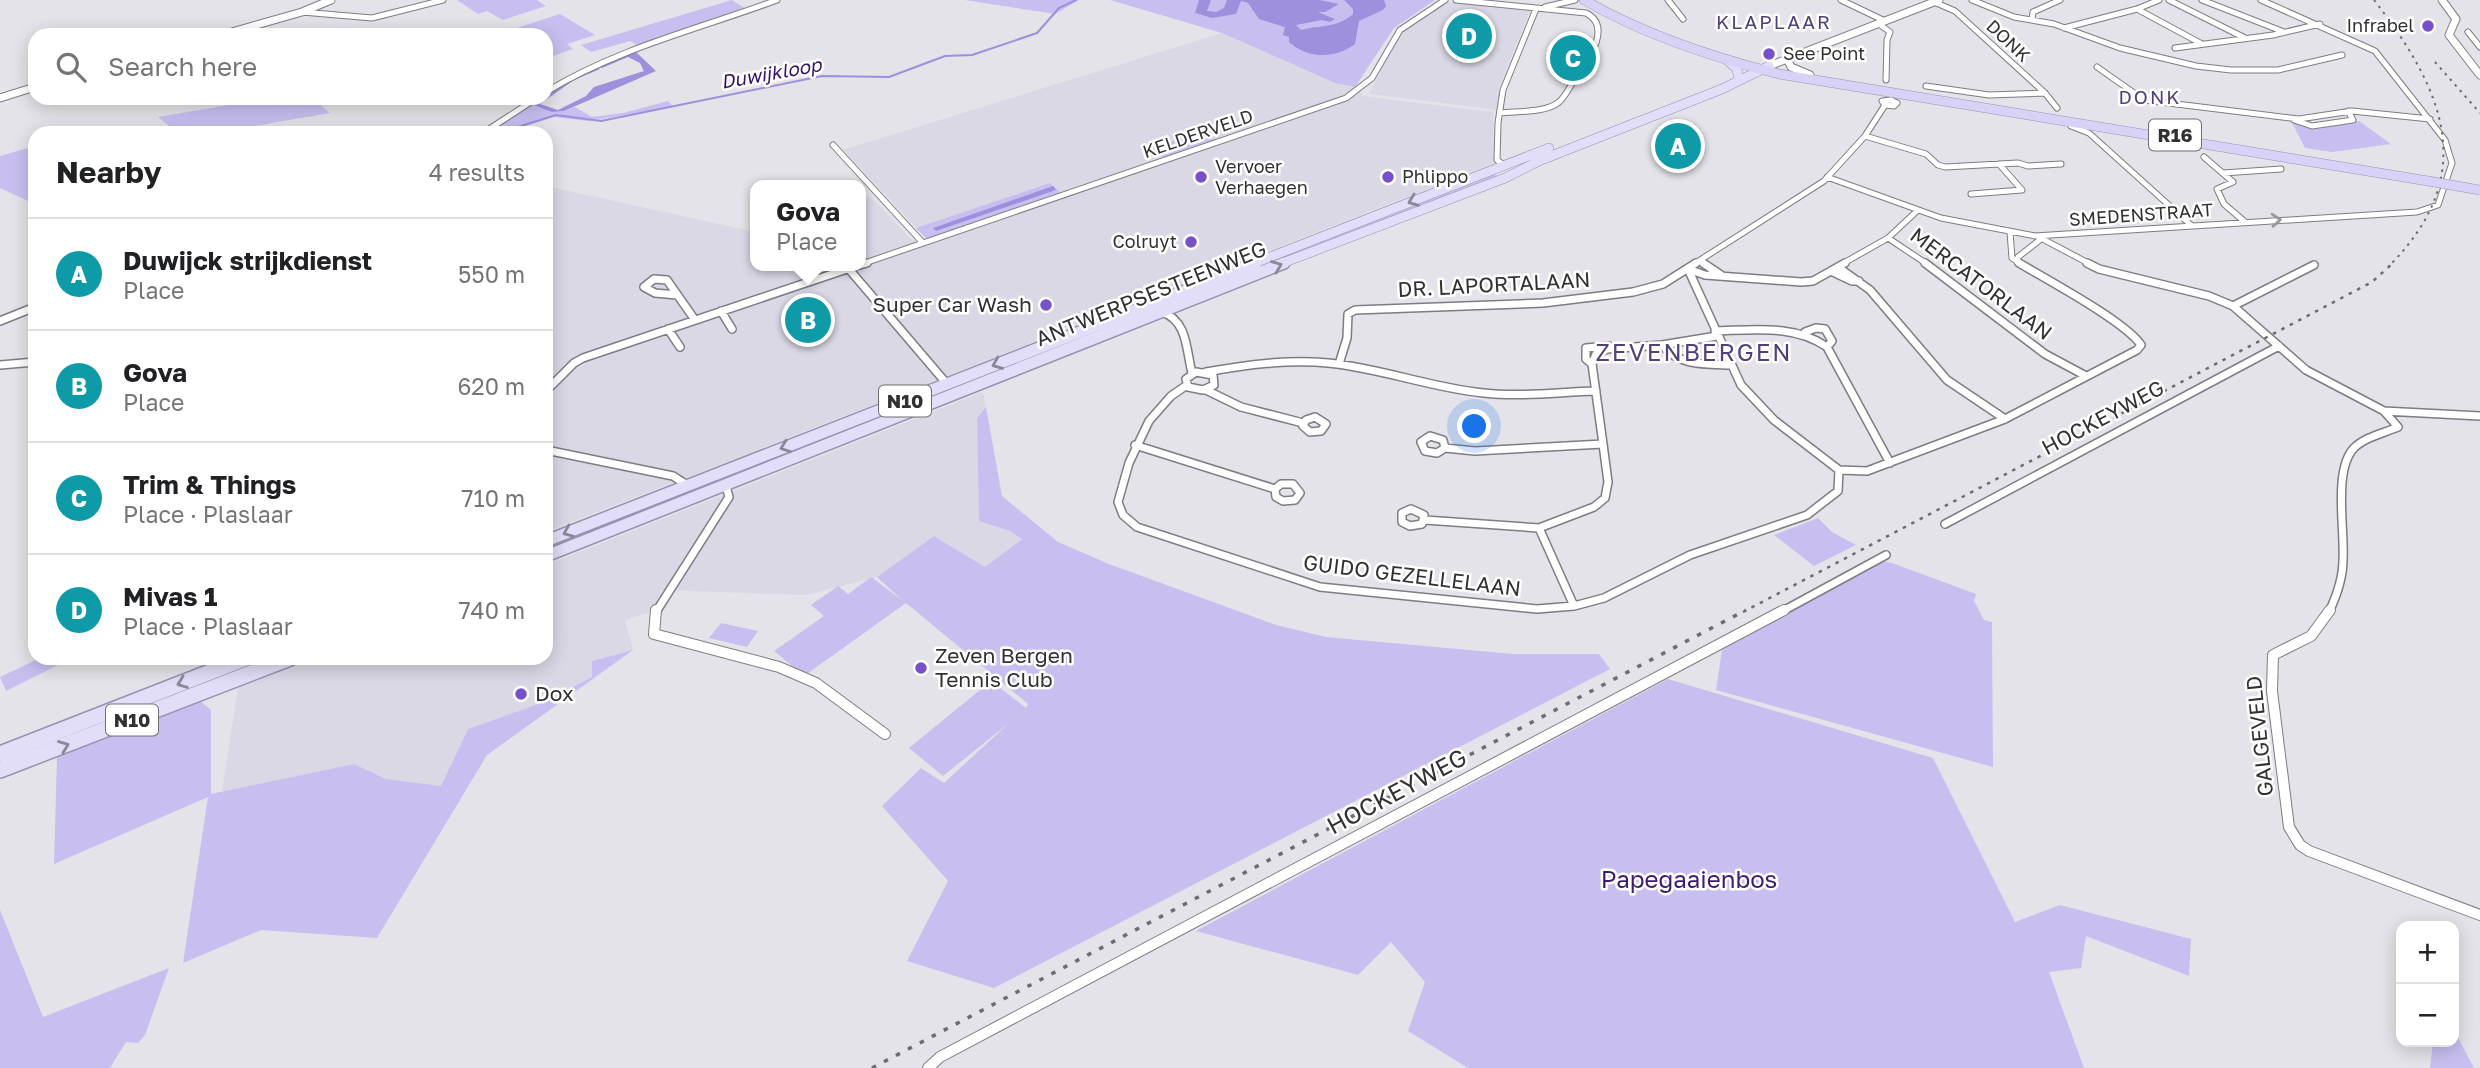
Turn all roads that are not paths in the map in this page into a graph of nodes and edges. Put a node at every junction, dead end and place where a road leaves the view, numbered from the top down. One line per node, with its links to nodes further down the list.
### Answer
1 (331, 0): 23 (street)
2 (443, 0): 23 (street)
3 (777, 0): 48 (street)
4 (1445, 0): 86 (street, KELDERVELD)
5 (1456, 0): 20 (street)
6 (1576, 0): 20 (street)
7 (1584, 0): 38 (highway, R16)
8 (1597, 0): 40 (highway, R16)
9 (1668, 0): 24 (street)
10 (1840, 0): 26 (street)
11 (1972, 0): 25 (street)
12 (2060, 0): 25 (street)
13 (2159, 0): 21 (street)
14 (2169, 0): 22 (street)
15 (2202, 0): 19 (street)
16 (2261, 0): 27 (street)
17 (2442, 0): 43 (street)
18 (1936, 1): 26 (street, ANTWERPSESTEENWEG); 50 (street, DONK)
19 (2212, 4): 22 (street); 30 (street)
20 (1536, 9): 55 (street); 55 (street)
21 (2137, 9): 29 (street); 33 (street)
22 (2190, 11): 32 (street)
23 (302, 12): 28 (street)
24 (1684, 19)
25 (2032, 19): 29 (street)
26 (1882, 22): 37 (street, ANTWERPSESTEENWEG); 46 (street)
27 (2320, 24): 30 (street); 57 (street)
28 (246, 28)
29 (2064, 28): 36 (street)
30 (2284, 32): 32 (street)
31 (2468, 32): 34 (street)
32 (2245, 38): 33 (street)
33 (2202, 44): 35 (street)
34 (2480, 47)
35 (2175, 48)
36 (2342, 55)
37 (1787, 59): 40 (street, ANTWERPSESTEENWEG); 42 (street)
38 (1727, 60): 40 (highway, R16); 41 (main road)
39 (2097, 67): 57 (street)
40 (1763, 68): 41 (main road, ANTWERPSESTEENWEG); 42 (highway, R16); 44 (highway, R16); 45 (main road, ANTWERPSESTEENWEG / N10)
41 (1738, 75): 61 (main road, ANTWERPSESTEENWEG / N10)
42 (1810, 75): 56 (highway, R16)
43 (2480, 75)
44 (1790, 77): 45 (main road); 58 (highway, R16)
45 (1748, 78): 61 (main road, ANTWERPSESTEENWEG / N10)
46 (1886, 80)
47 (1926, 86): 50 (street)
48 (553, 88)
49 (28, 89): 51 (street)
50 (2045, 93): 54 (street, DONK)
51 (0, 98)
52 (526, 105): 59 (street)
53 (1885, 105): 62 (street, DR. LAPORTALAAN)
54 (2057, 108)
55 (1500, 114): 68 (street)
56 (2075, 118): 60 (street); 74 (highway, R16)
57 (2430, 119): 81 (street, SMEDENSTRAAT, one-way to 57)
58 (2056, 121): 60 (highway, R16); 63 (street)
59 (494, 126)
60 (2095, 129): 63 (street); 74 (highway, R16)
61 (1605, 131): 68 (main road, ANTWERPSESTEENWEG / N10); 73 (main road, ANTWERPSESTEENWEG / N10)
62 (1865, 136): 66 (street); 72 (street, DR. LAPORTALAAN)
63 (2097, 140): 82 (street)
64 (833, 145): 75 (street)
65 (2204, 157): 71 (street)
66 (1999, 164): 67 (street); 79 (street)
67 (2061, 164)
68 (1504, 166): 69 (main road, ANTWERPSESTEENWEG / N10)
69 (1493, 169): 73 (main road); 121 (main road, ANTWERPSESTEENWEG / N10, one-way to 121)
70 (2281, 169): 71 (street)
71 (2223, 173): 81 (street)
72 (1827, 177): 80 (street, SMEDENSTRAAT); 87 (street, DR. LAPORTALAAN)
73 (1504, 178): 100 (main road, ANTWERPSESTEENWEG / N10, one-way to 73)
74 (2429, 178): 77 (highway, R16); 78 (highway, R16, bridge)
75 (865, 180)
76 (866, 181): 86 (street)
77 (2480, 183)
78 (2480, 190)
79 (1971, 194)
80 (1918, 210): 83 (street, SMEDENSTRAAT); 85 (street)
81 (2245, 222): 82 (street, SMEDENSTRAAT)
82 (2192, 226): 84 (street, SMEDENSTRAAT)
83 (2010, 232): 84 (street, SMEDENSTRAAT); 89 (street)
84 (2039, 237): 89 (street); 99 (street)
85 (1888, 238): 92 (street); 119 (street, MERCATORLAAN)
86 (923, 243): 88 (street, KELDERVELD)
87 (1700, 261): 91 (street, DR. LAPORTALAAN); 95 (street)
88 (866, 262)
89 (2017, 262): 119 (street)
90 (2314, 265): 99 (street)
91 (1688, 269): 95 (street); 96 (street, DR. LAPORTALAAN); 97 (street)
92 (1835, 269): 95 (street); 127 (street)
93 (840, 271): 102 (street, KELDERVELD)
94 (859, 271): 121 (street)
95 (1723, 276)
96 (1673, 279): 97 (street); 114 (street, DR. LAPORTALAAN)
97 (1694, 281): 108 (street)
98 (677, 295): 103 (street)
99 (2234, 306): 111 (street)
100 (1174, 309): 118 (street); 137 (main road, ANTWERPSESTEENWEG / N10)
101 (28, 310): 104 (street)
102 (721, 311): 103 (street, KELDERVELD); 106 (street)
103 (695, 320): 105 (street, KELDERVELD)
104 (0, 321)
105 (668, 329): 112 (street); 120 (street, KELDERVELD)
106 (732, 329)
107 (1803, 332): 108 (street); 110 (street); 110 (street)
108 (1716, 334): 109 (street); 116 (street)
109 (1661, 345): 116 (street); 124 (street)
110 (1828, 346): 133 (street)
111 (2279, 346): 125 (street); 140 (street, HOCKEYWEG)
112 (680, 347)
113 (28, 363): 115 (street)
114 (1339, 364): 117 (street); 124 (street)
115 (0, 365)
116 (1730, 365): 135 (street)
117 (1206, 372): 118 (street); 123 (street)
118 (1192, 373): 122 (street, GUIDO GEZELLELAAN)
119 (2082, 378): 127 (street)
120 (553, 384)
121 (947, 384): 134 (main road, ANTWERPSESTEENWEG / N10, one-way to 134)
122 (1187, 385): 123 (street); 130 (street, GUIDO GEZELLELAAN)
123 (1206, 390): 128 (street)
124 (1596, 390): 129 (street)
125 (2384, 411): 126 (street); 152 (street, GALGEVELD)
126 (2480, 416)
127 (2005, 419): 133 (street)
128 (1303, 423)
129 (1603, 444): 131 (street); 141 (street)
130 (1135, 445): 138 (street); 146 (street, GUIDO GEZELLELAAN)
131 (1445, 448)
132 (553, 451): 136 (street)
133 (1890, 463): 135 (street)
134 (726, 469): 136 (main road, ANTWERPSESTEENWEG / N10); 137 (main road)
135 (1839, 470): 146 (street)
136 (687, 485): 142 (main road, ANTWERPSESTEENWEG / N10, one-way to 142); 143 (main road, N10)
137 (724, 487): 143 (main road, ANTWERPSESTEENWEG / N10); 149 (street)
138 (1275, 489)
139 (1425, 520): 141 (street)
140 (1945, 524)
141 (1539, 528): 146 (street)
142 (553, 538)
143 (580, 542): 144 (main road, ANTWERPSESTEENWEG / N10)
144 (553, 553)
145 (1886, 555): 153 (street, HOCKEYWEG)
146 (1574, 606)
147 (228, 665): 150 (main road, N10, one-way to 150)
148 (272, 665): 151 (main road, N10, one-way to 148)
149 (885, 734)
150 (0, 754)
151 (0, 769)
152 (2480, 915)
153 (928, 1068)

